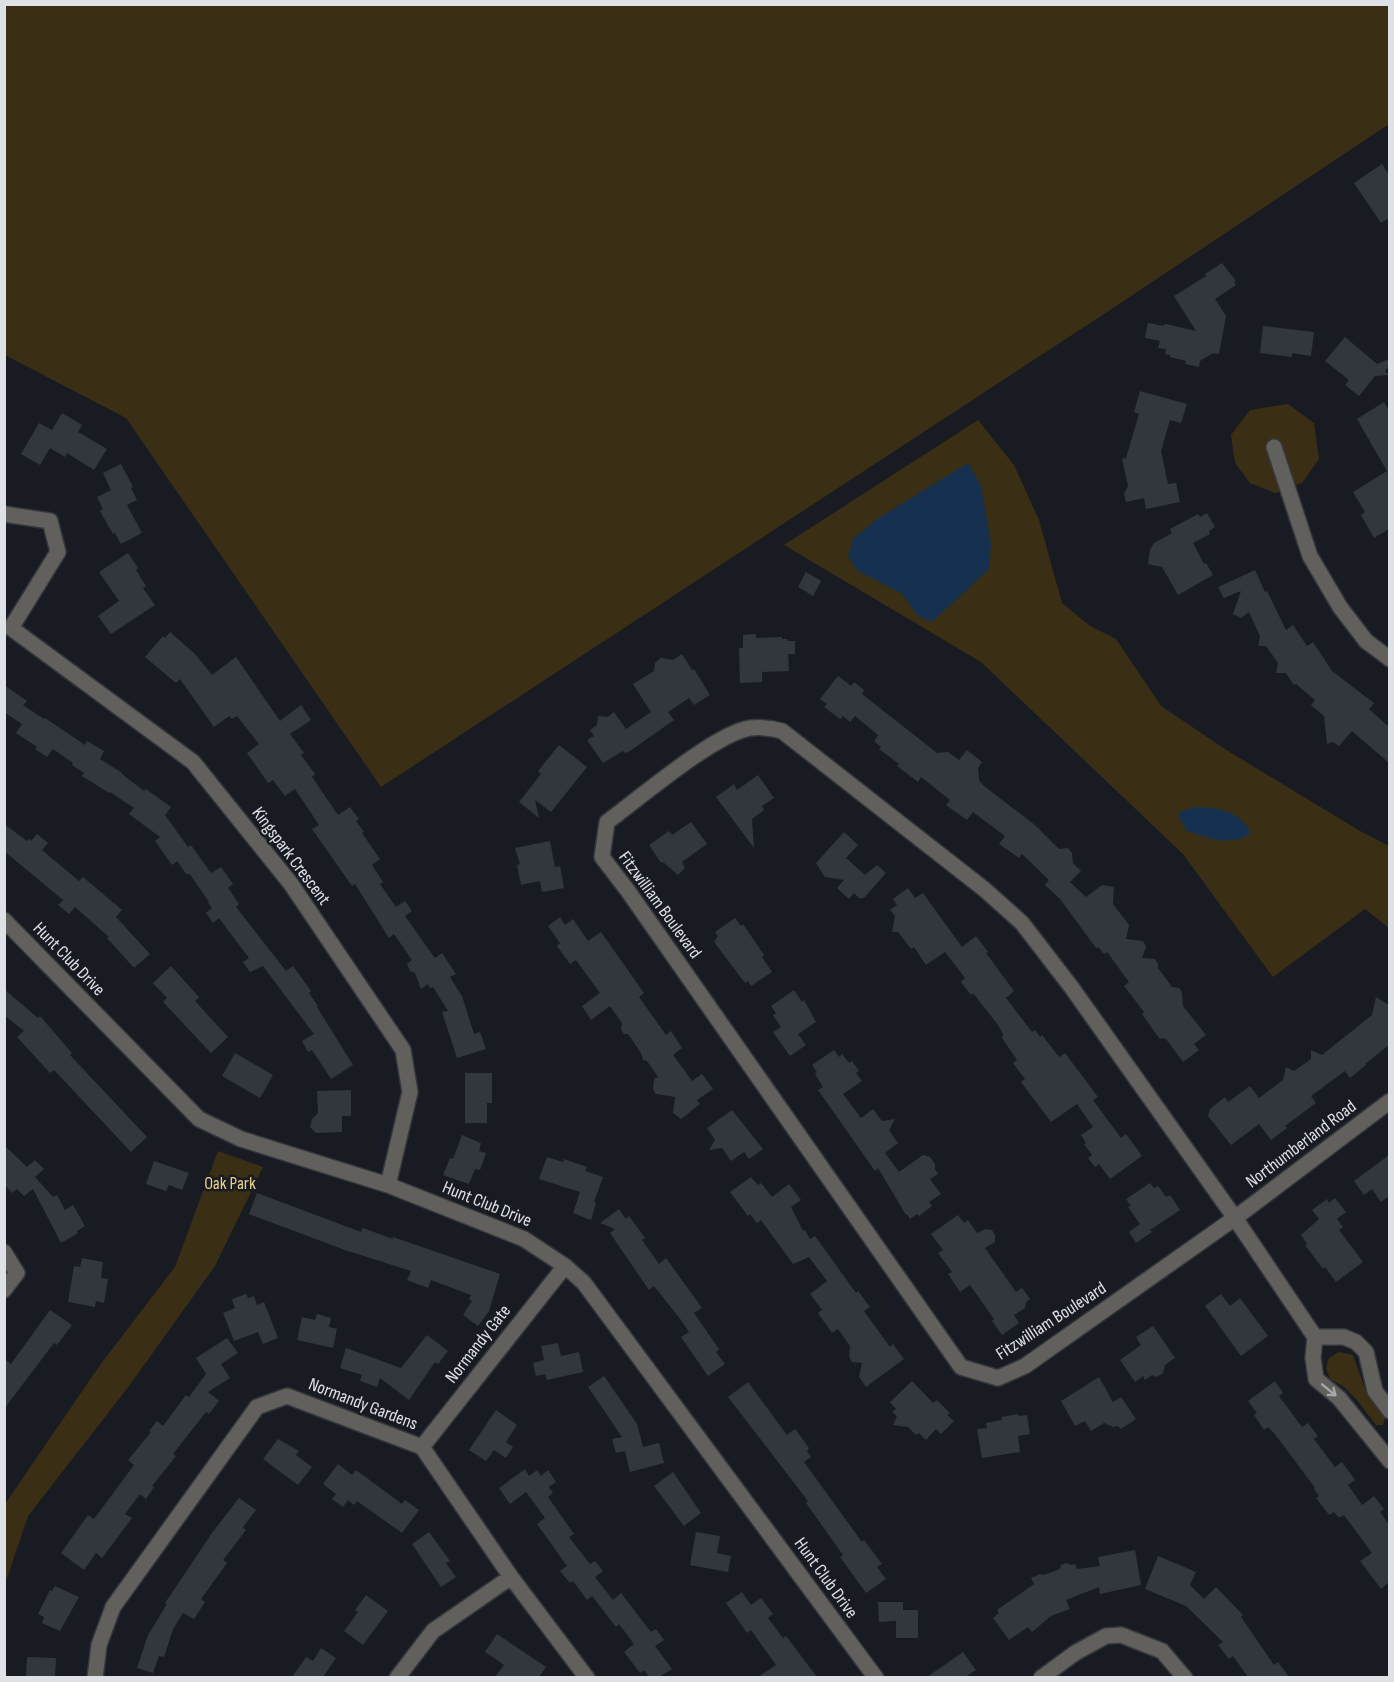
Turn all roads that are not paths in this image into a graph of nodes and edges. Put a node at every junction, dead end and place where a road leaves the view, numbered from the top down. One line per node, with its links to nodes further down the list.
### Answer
1 (1274, 447): 4 (street)
2 (4, 514): 3 (street, Kingspark Crescent)
3 (8, 623): 7 (street, Kingspark Crescent)
4 (1389, 658)
5 (4, 920): 7 (street, Hunt Club Drive)
6 (1389, 1101): 8 (street, Northumberland Road)
7 (388, 1185): 10 (street, Hunt Club Drive)
8 (1235, 1218): 8 (street, Fitzwilliam Boulevard); 12 (street, Fitzwilliam Boulevard)
9 (4, 1252): 11 (street)
10 (565, 1266): 14 (street, Normandy Gate); 20 (street, Hunt Club Drive)
11 (4, 1290)
12 (1315, 1337): 13 (street); 15 (street, one-way to 15)
13 (1389, 1411)
14 (422, 1447): 16 (street, Normandy Gardens); 17 (street, Normandy Gardens)
15 (1389, 1461)
16 (511, 1577): 18 (street); 19 (street, Normandy Gardens)
17 (95, 1677)
18 (397, 1677)
19 (587, 1677)
20 (876, 1677)
21 (1041, 1677): 22 (street)
22 (1185, 1677)

